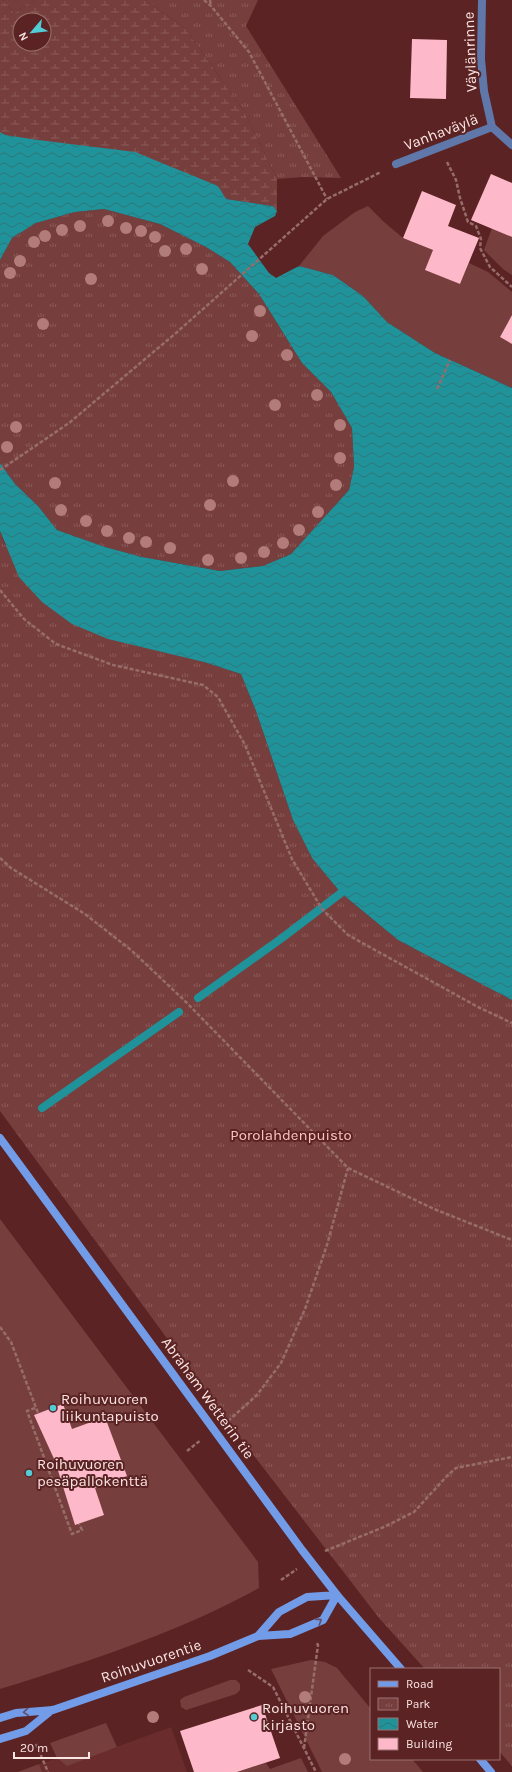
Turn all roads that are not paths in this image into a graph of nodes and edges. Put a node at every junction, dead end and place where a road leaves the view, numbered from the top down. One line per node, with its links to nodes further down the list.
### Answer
1 (482, 0): 2 (street, Väylänrinne)
2 (492, 127): 3 (street, Vanhaväylä); 4 (street, Vanhaväylä)
3 (512, 145)
4 (396, 164)
5 (0, 1138): 6 (main road, Abraham Wetterin tie)
6 (336, 1595): 7 (main road, Roihuvuorentie); 7 (main road, Roihuvuorentie, one-way to 6); 8 (main road, Abraham Wetterin tie)
7 (258, 1636): 9 (main road, Roihuvuorentie)
8 (400, 1668)
9 (53, 1710): 10 (main road, Roihuvuorentie, one-way to 10); 11 (main road, Roihuvuorentie)
10 (0, 1718)
11 (0, 1739)
12 (481, 1760): 13 (main road)
13 (491, 1772)

